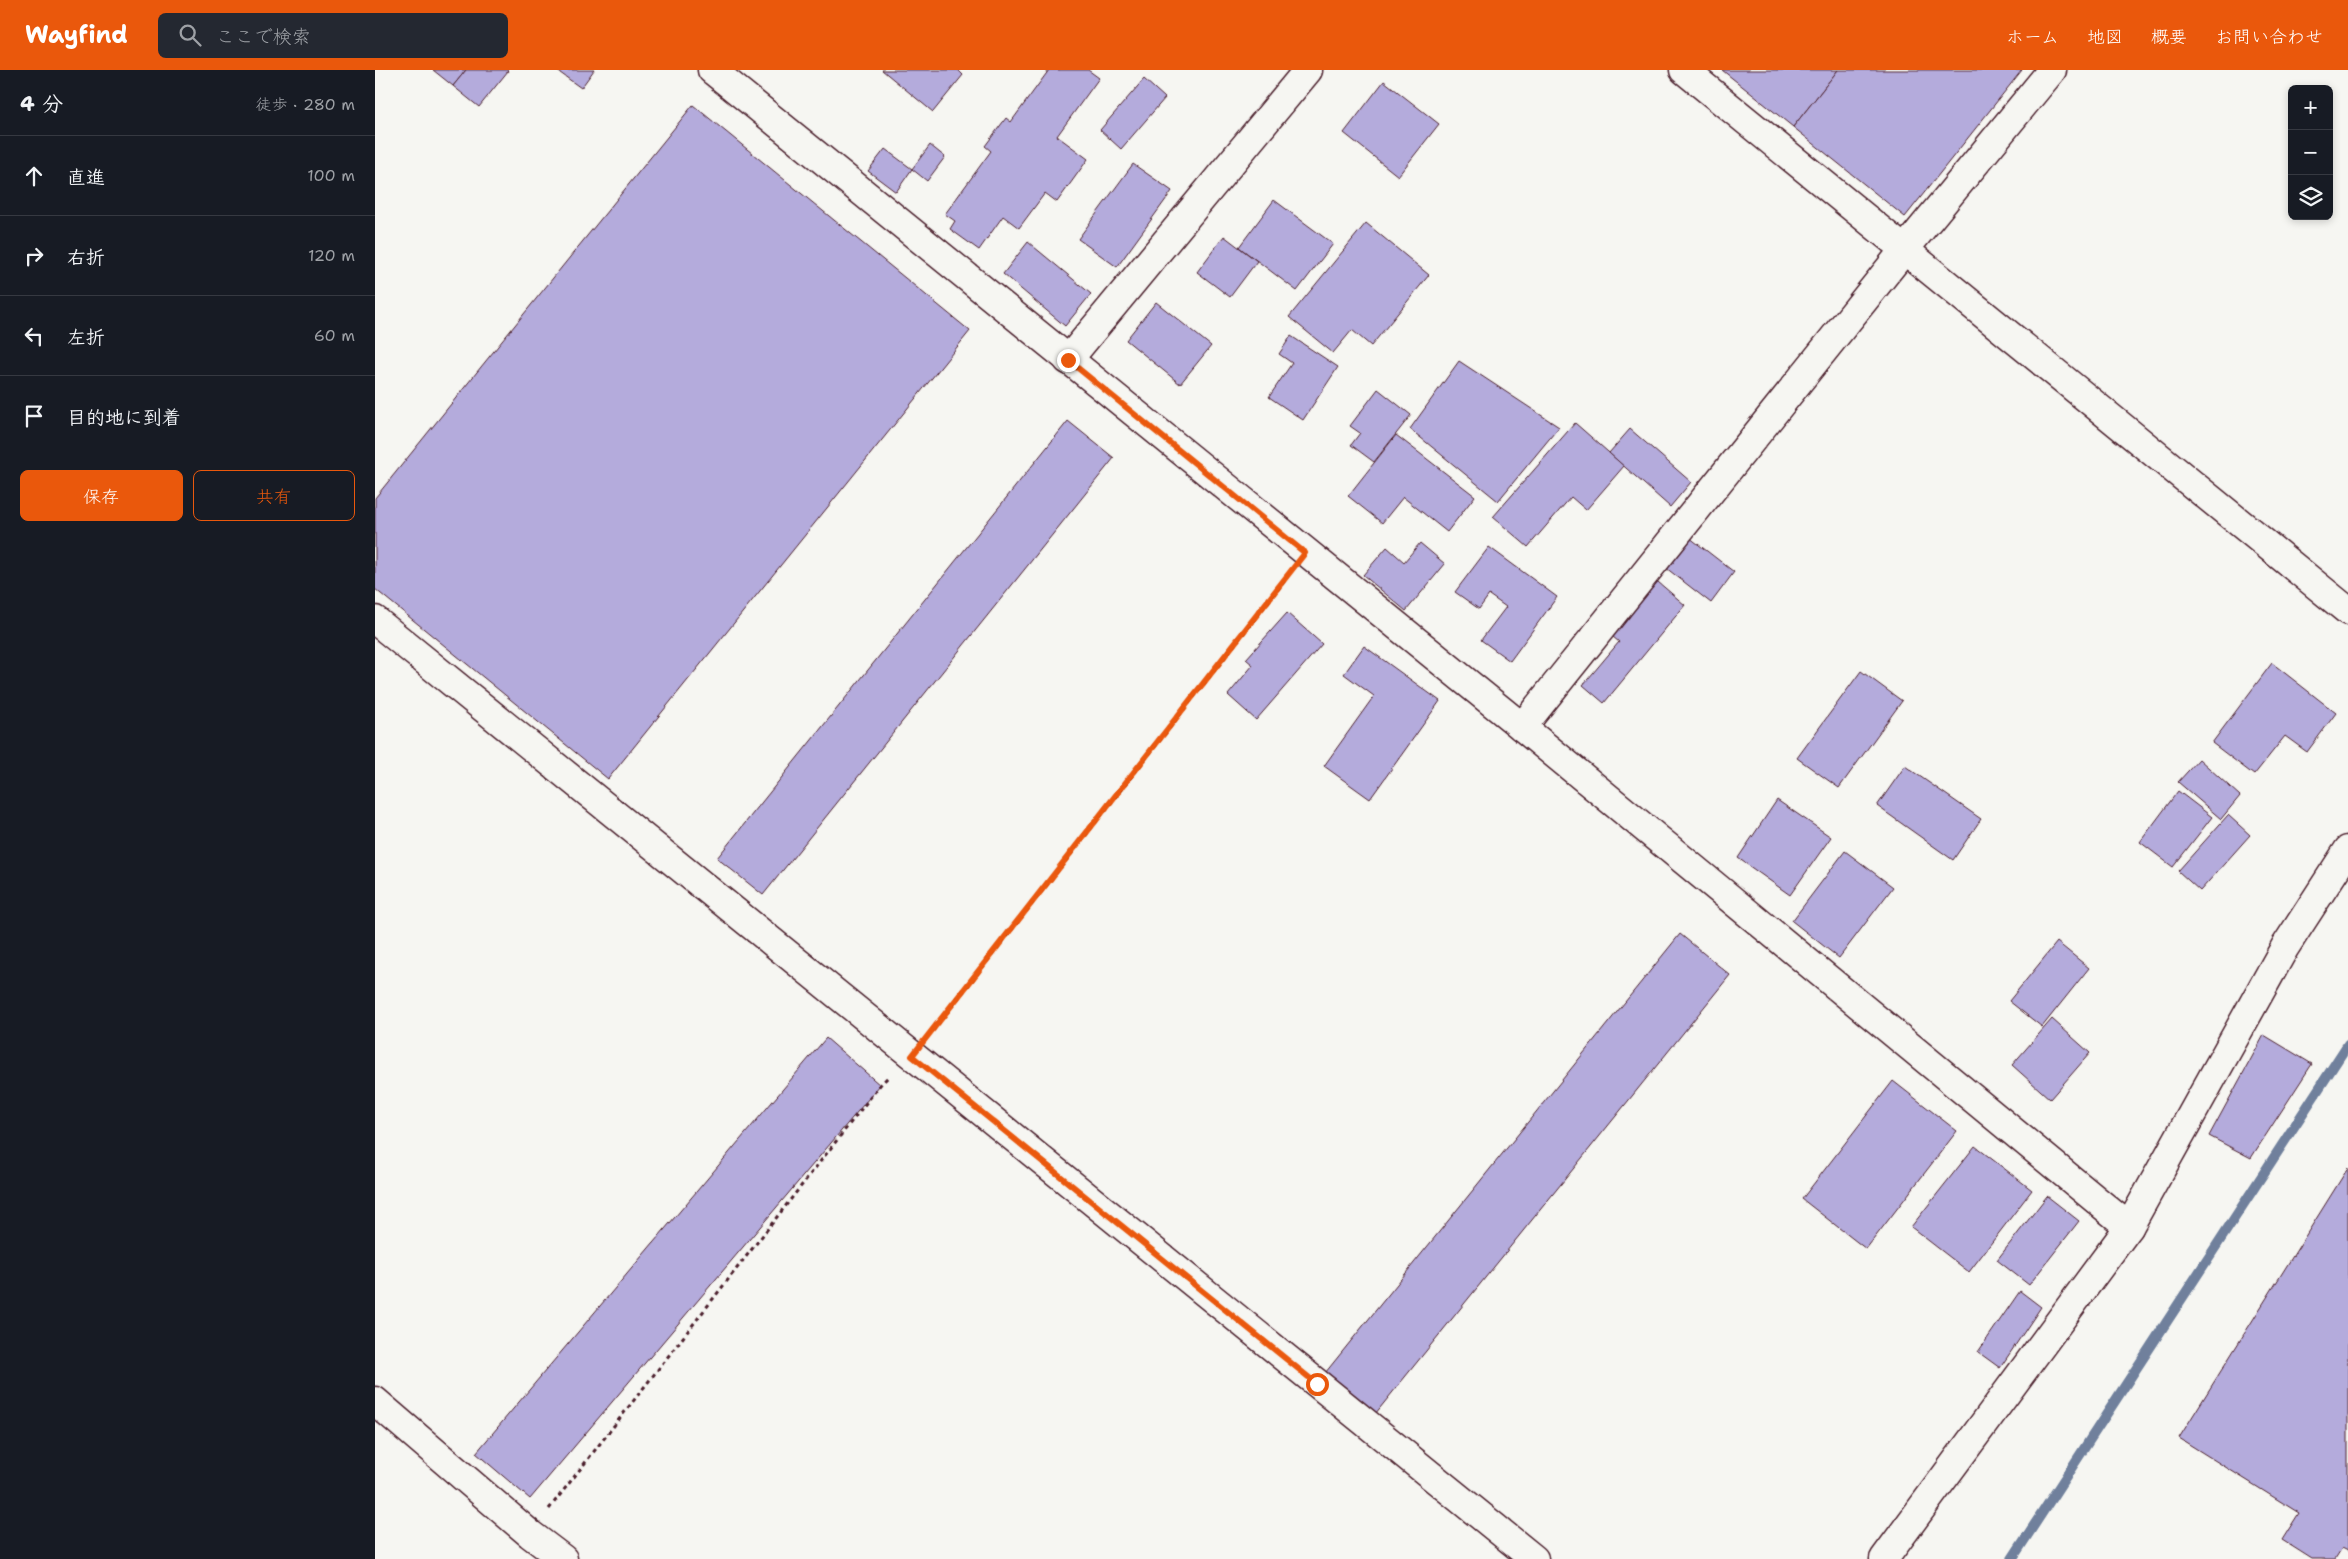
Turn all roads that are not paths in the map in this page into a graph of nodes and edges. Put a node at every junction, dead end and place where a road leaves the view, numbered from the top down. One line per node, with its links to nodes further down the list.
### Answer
1 (712, 70): 6 (street)
2 (1308, 70): 6 (street)
3 (1684, 70): 5 (street)
4 (2052, 70): 5 (street)
5 (1905, 249): 7 (street); 9 (street)
6 (1068, 360): 9 (street)
7 (2348, 611)
8 (375, 620): 14 (street)
9 (1523, 727): 11 (street)
10 (2348, 850): 11 (street)
11 (2129, 1227): 15 (street)
12 (375, 1401): 13 (street)
13 (563, 1559)
14 (1534, 1559)
15 (1884, 1559)

